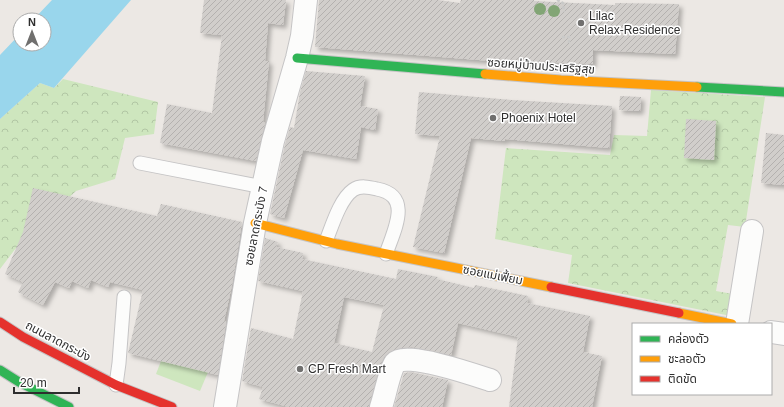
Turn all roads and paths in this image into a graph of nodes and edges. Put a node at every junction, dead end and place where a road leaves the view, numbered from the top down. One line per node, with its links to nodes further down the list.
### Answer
1 (306, 0): 6 (street, ซอยลาดกระบัง 7)
2 (557, 0): 3 (path)
3 (564, 12)
4 (562, 37): 5 (path)
5 (569, 43)
6 (297, 58): 7 (street, ซอยหมู่บ้านประเสริฐสุข); 9 (street, ซอยลาดกระบัง 7)
7 (784, 92)
8 (140, 163): 9 (lane)
9 (263, 187): 10 (street, ซอยลาดกระบัง 7)
10 (255, 223): 12 (street, ซอยแม่เฟี้ยม); 25 (street, ซอยลาดกระบัง 7)
11 (752, 231): 17 (street)
12 (326, 241): 13 (street, ซอยแม่เฟี้ยม); 13 (lane)
13 (386, 254): 16 (street, ซอยแม่เฟี้ยม)
14 (124, 297): 22 (lane)
15 (0, 322): 22 (street, ถนนลาดกระบัง)
16 (727, 323)
17 (737, 323)
18 (772, 332): 19 (street)
19 (784, 334)
20 (0, 370): 23 (street)
21 (490, 380): 26 (street)
22 (116, 385): 24 (street, ถนนลาดกระบัง)
23 (70, 407)
24 (172, 407)
25 (225, 407)
26 (382, 407)

